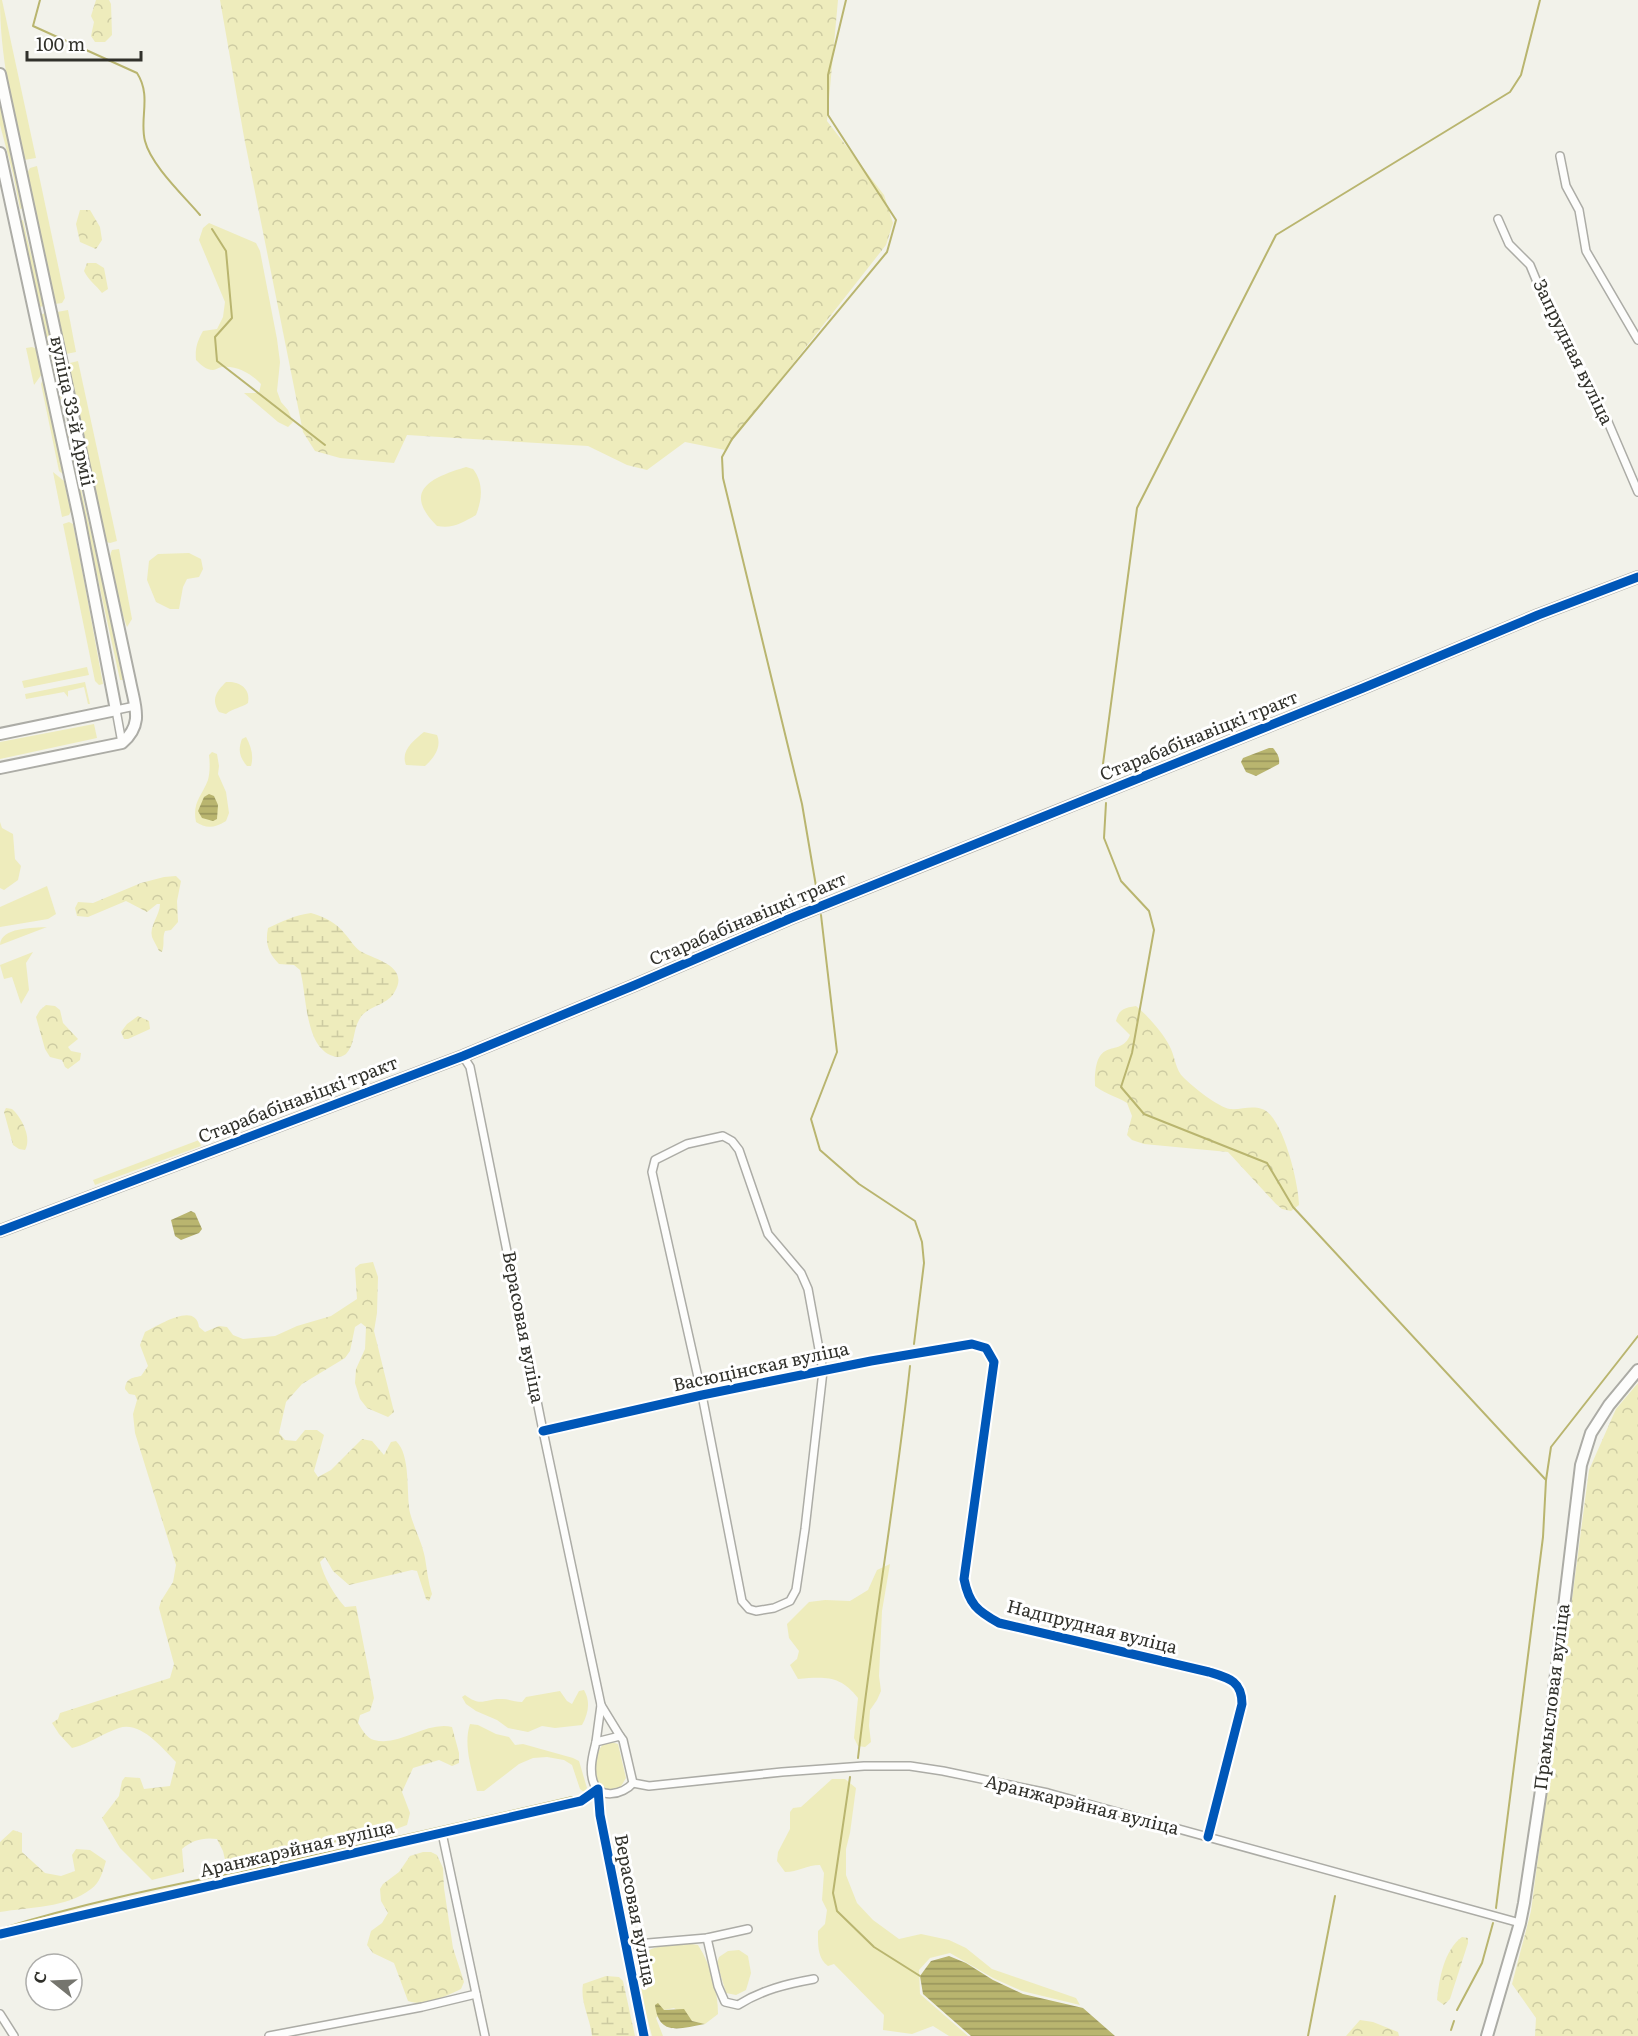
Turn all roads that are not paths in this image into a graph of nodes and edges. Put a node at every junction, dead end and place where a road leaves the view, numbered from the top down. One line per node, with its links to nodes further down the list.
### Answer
1 (0, 74): 4 (street, вуліца 33-й Арміі)
2 (0, 153): 5 (street, вуліца 33-й Арміі)
3 (1560, 156): 9 (street)
4 (27, 204): 5 (street); 7 (street, вуліца 33-й Арміі)
5 (12, 207): 8 (street, вуліца 33-й Арміі)
6 (1498, 219): 14 (street, Запрудная вуліца)
7 (31, 222): 8 (street); 10 (street, вуліца 33-й Арміі)
8 (16, 225): 11 (street, вуліца 33-й Арміі)
9 (1638, 340)
10 (71, 408): 11 (street); 12 (street, вуліца 33-й Арміі)
11 (56, 411): 13 (street, вуліца 33-й Арміі)
12 (75, 426): 13 (street); 16 (street, вуліца 33-й Арміі)
13 (60, 429): 17 (street, вуліца 33-й Арміі)
14 (1638, 492)
15 (1638, 577): 21 (street, Старабабінавіцкі тракт)
16 (135, 706): 17 (street); 19 (street, вуліца 33-й Арміі)
17 (116, 710): 18 (street); 19 (street)
18 (0, 735)
19 (122, 743): 20 (street)
20 (0, 768)
21 (463, 1056): 22 (street, Старабабінавіцкі тракт); 27 (street, Верасовая вуліца)
22 (0, 1231)
23 (986, 1348): 25 (street, Васюцінская вуліца); 34 (street, Надпрудная вуліца)
24 (1638, 1370): 35 (street, Прамысловая вуліца)
25 (823, 1371): 26 (street, Васюцінская вуліца); 26 (street); 26 (street)
26 (702, 1395): 27 (street, Васюцінская вуліца)
27 (543, 1431): 28 (street, Верасовая вуліца)
28 (601, 1705): 29 (street, Верасовая вуліца); 30 (street, Верасовая вуліца)
29 (620, 1736): 30 (street); 31 (street, Верасовая вуліца)
30 (596, 1742): 32 (street, Верасовая вуліца)
31 (633, 1783): 32 (street); 34 (street, Аранжарэйная вуліца)
32 (598, 1789): 33 (street, Аранжарэйная вуліца); 39 (street, Верасовая вуліца)
33 (442, 1833): 37 (street, Аранжарэйная вуліца); 41 (street)
34 (1208, 1837): 35 (street, Аранжарэйная вуліца)
35 (1520, 1923): 47 (street, Прамысловая вуліца)
36 (748, 1929): 38 (street)
37 (0, 1934)
38 (707, 1938): 39 (street); 40 (street)
39 (625, 1945): 46 (street, Верасовая вуліца)
40 (814, 1979)
41 (476, 1994): 44 (street); 45 (street)
42 (0, 2014): 43 (street)
43 (14, 2036)
44 (269, 2036)
45 (485, 2036)
46 (644, 2036)
47 (1487, 2036)

